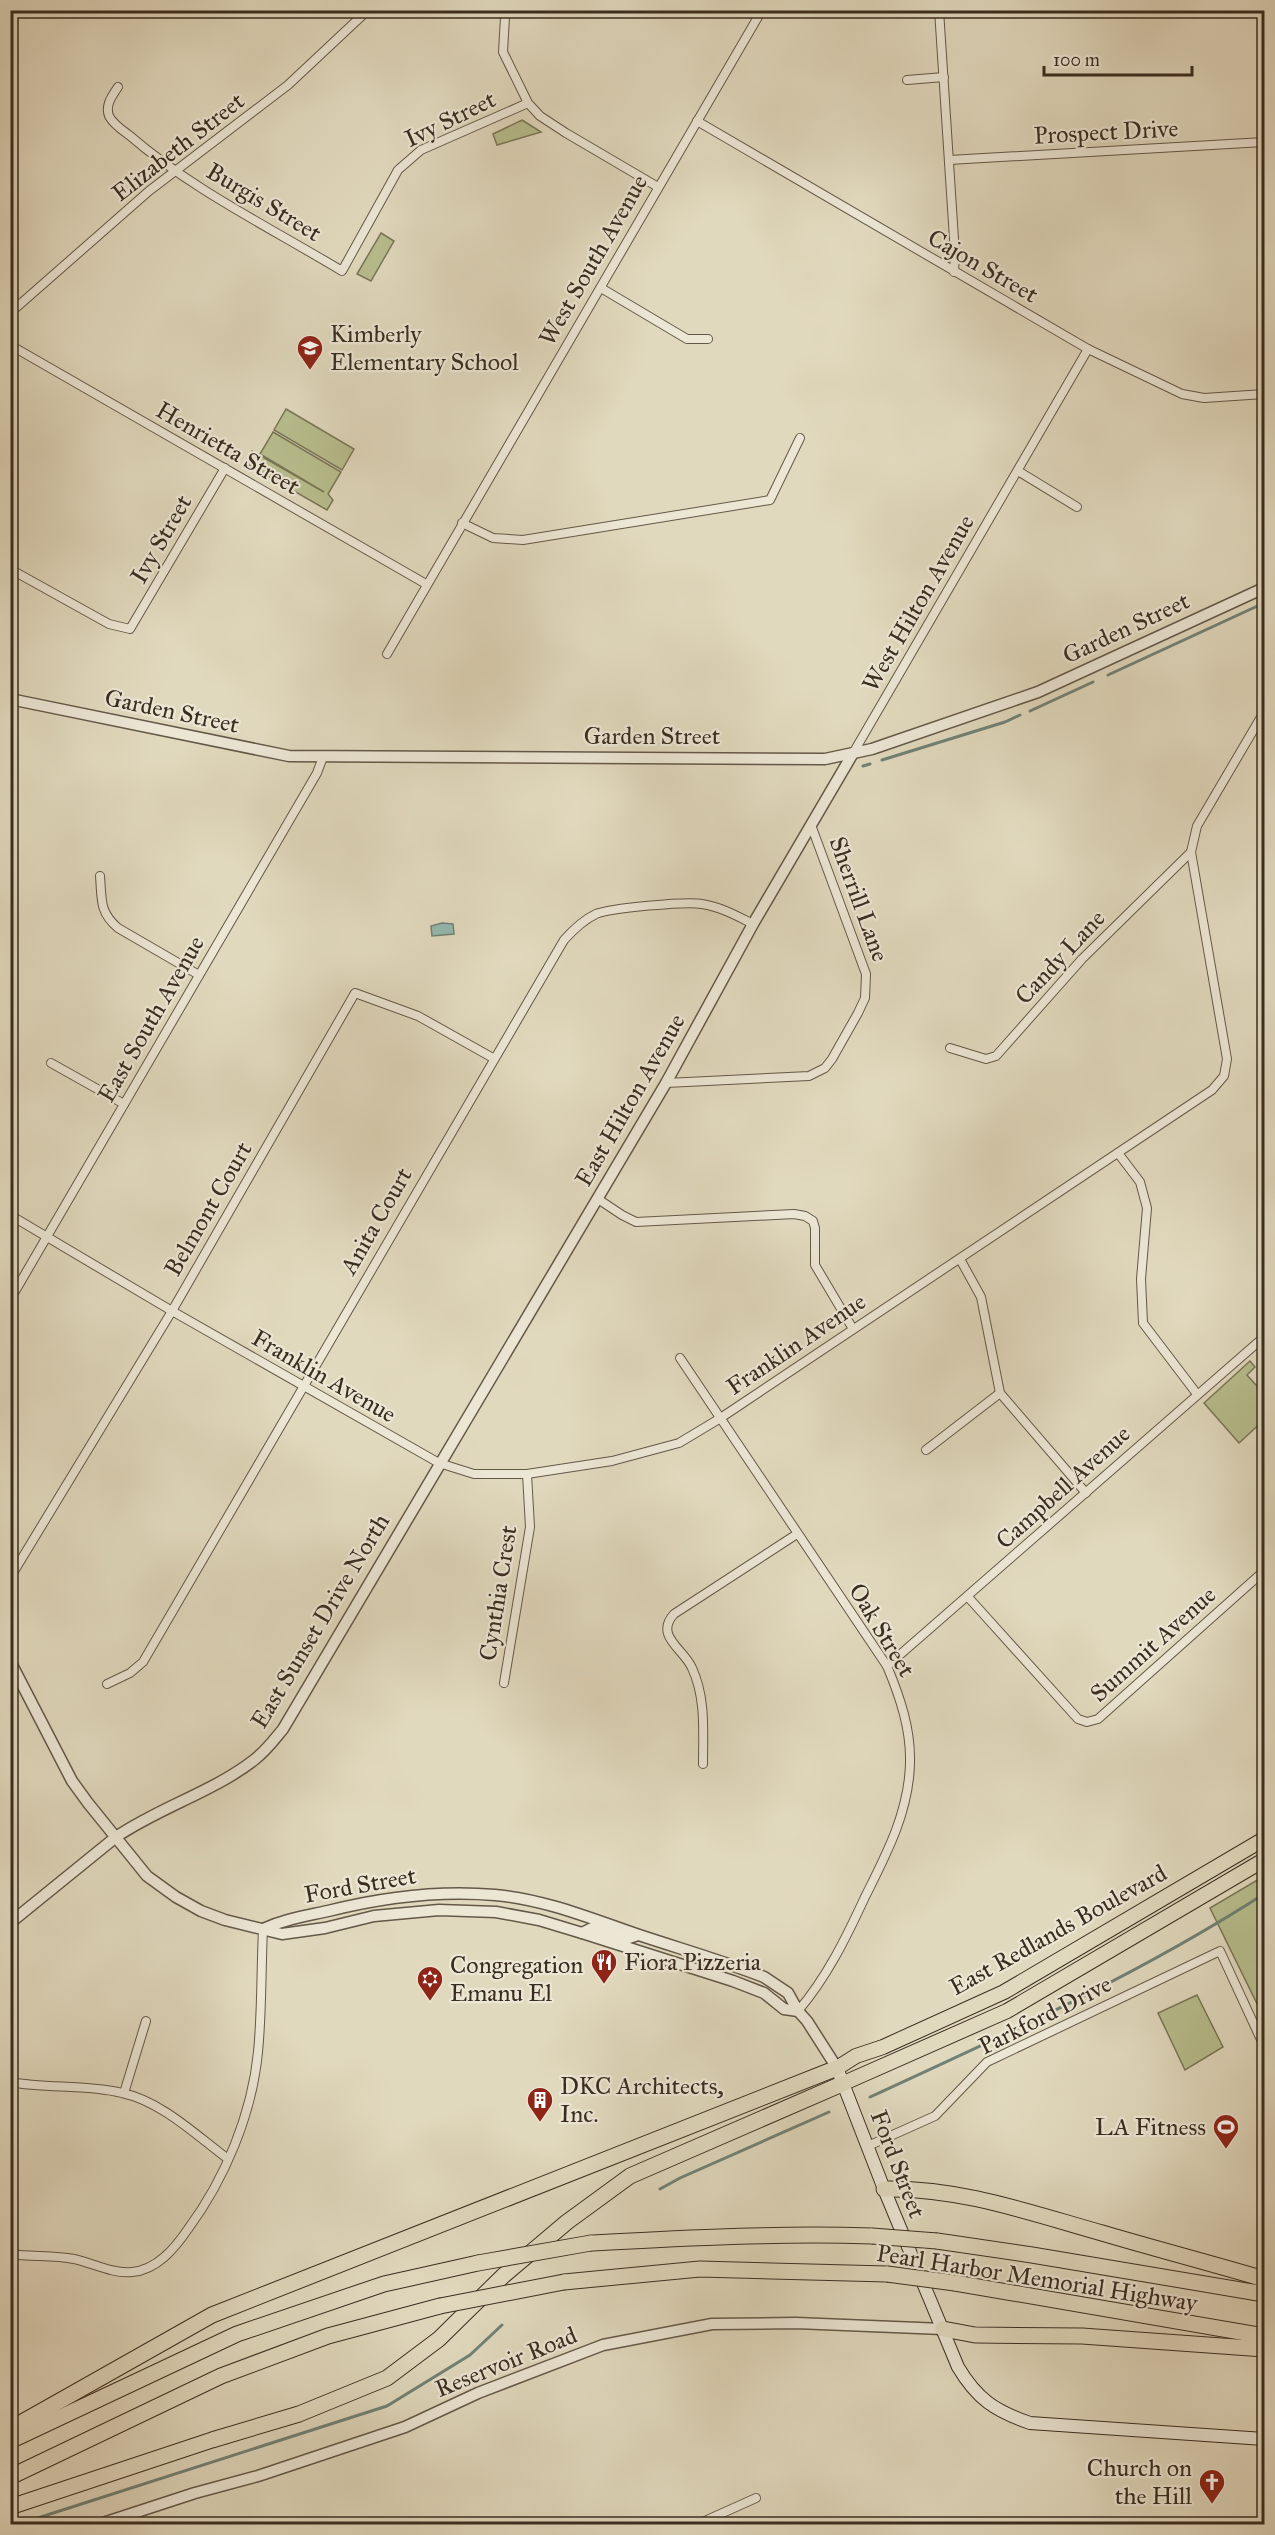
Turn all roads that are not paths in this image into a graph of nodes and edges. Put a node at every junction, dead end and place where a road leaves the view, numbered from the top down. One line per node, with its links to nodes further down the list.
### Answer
1 (368, 10): 12 (street, Elizabeth Street)
2 (762, 10): 9 (street, West South Avenue)
3 (939, 10): 5 (street)
4 (505, 17): 8 (street)
5 (944, 77): 6 (street); 11 (street)
6 (907, 80)
7 (118, 87): 12 (street, Burgis Street)
8 (528, 103): 13 (street); 14 (street, Ivy Street)
9 (697, 122): 13 (street, West South Avenue); 15 (street, Cajon Street)
10 (1264, 142): 11 (street, Prospect Drive)
11 (949, 160): 15 (street)
12 (175, 171): 14 (street, Burgis Street); 17 (street, Elizabeth Street)
13 (658, 187): 16 (street, West South Avenue)
14 (342, 271)
15 (954, 272): 20 (street, Cajon Street)
16 (601, 288): 18 (street); 26 (street, West South Avenue)
17 (10, 313)
18 (708, 339)
19 (10, 345): 23 (street, Henrietta Street)
20 (1088, 349): 21 (street, Cajon Street); 24 (street, West Hilton Avenue)
21 (1264, 394)
22 (800, 438): 26 (street)
23 (225, 468): 27 (street, Ivy Street); 28 (street, Henrietta Street)
24 (1018, 471): 25 (street); 33 (street, West Hilton Avenue)
25 (1077, 507)
26 (462, 523): 28 (street, West South Avenue)
27 (10, 569)
28 (426, 584): 30 (street, West South Avenue)
29 (1264, 588): 33 (street, Garden Street)
30 (387, 654)
31 (10, 699): 34 (street, Garden Street)
32 (1264, 712): 36 (street, Franklin Avenue)
33 (852, 755): 34 (street, Garden Street); 35 (street, East Hilton Avenue)
34 (323, 757): 39 (street, East South Avenue)
35 (812, 825): 38 (street, East Hilton Avenue); 43 (street, Sherrill Lane)
36 (1191, 852): 40 (street, Candy Lane); 45 (street, Franklin Avenue)
37 (100, 876): 39 (street)
38 (753, 924): 41 (street, Anita Court); 43 (street, East Hilton Avenue)
39 (199, 975): 44 (street, East South Avenue)
40 (950, 1048)
41 (493, 1058): 51 (street, Belmont Court); 55 (street, Anita Court)
42 (51, 1063): 44 (street)
43 (666, 1083): 46 (street, East Hilton Avenue)
44 (124, 1104): 48 (street, East South Avenue)
45 (1118, 1153): 49 (street, Franklin Avenue); 57 (street)
46 (598, 1199): 52 (street); 60 (street, East Hilton Avenue)
47 (10, 1215): 48 (street, Franklin Avenue)
48 (48, 1236): 50 (street, East South Avenue); 51 (street, Franklin Avenue)
49 (960, 1259): 52 (street, Franklin Avenue); 56 (street)
50 (10, 1299)
51 (172, 1311): 55 (street, Franklin Avenue); 65 (street, Belmont Court)
52 (853, 1329): 58 (street, Franklin Avenue)
53 (1264, 1337): 57 (street, Campbell Avenue)
54 (680, 1358): 58 (street, Oak Street)
55 (303, 1387): 60 (street, Franklin Avenue); 70 (street, Anita Court)
56 (1000, 1393): 59 (street); 62 (street)
57 (1197, 1394): 62 (street, Campbell Avenue)
58 (720, 1419): 61 (street, Franklin Avenue); 63 (street, Oak Street)
59 (926, 1450)
60 (439, 1462): 61 (street, Franklin Avenue); 72 (street, East Sunset Drive North)
61 (526, 1473): 69 (street, Cynthia Crest)
62 (1086, 1493): 66 (street, Campbell Avenue)
63 (797, 1534): 68 (street, Oak Street); 71 (street)
64 (1264, 1571): 66 (street, Summit Avenue)
65 (13, 1573)
66 (968, 1597): 68 (street, Campbell Avenue)
67 (10, 1661): 72 (street, Ford Street)
68 (887, 1666): 79 (street, Oak Street)
69 (504, 1683)
70 (107, 1684)
71 (703, 1764)
72 (116, 1837): 75 (street, East Sunset Drive North); 76 (street, Ford Street)
73 (1264, 1839): 82 (main road, East Redlands Boulevard)
74 (1264, 1860): 84 (main road, East Redlands Boulevard)
75 (10, 1923)
76 (263, 1929): 77 (street, Ford Street); 78 (street, Ford Street); 87 (street)
77 (582, 1933): 78 (street); 79 (street, Ford Street)
78 (638, 1935): 79 (street, Ford Street)
79 (798, 2011): 82 (street, Ford Street)
80 (146, 2021): 85 (street)
81 (1264, 2046): 86 (street, Parkford Drive)
82 (837, 2068): 84 (main road, Ford Street); 95 (highway)
83 (10, 2082): 85 (street)
84 (844, 2083): 86 (main road, Ford Street); 100 (highway)
85 (124, 2093): 87 (street)
86 (868, 2146): 88 (main road, Ford Street)
87 (228, 2159): 89 (street)
88 (884, 2189): 90 (highway); 92 (main road, Ford Street)
89 (10, 2254)
90 (1264, 2279)
91 (1264, 2294): 97 (highway, Pearl Harbor Memorial Highway, bridge)
92 (943, 2329): 94 (highway); 96 (main road, Ford Street); 101 (street, Reservoir Road)
93 (1264, 2336): 98 (highway, Pearl Harbor Memorial Highway, bridge)
94 (1264, 2349)
95 (10, 2429)
96 (1264, 2439)
97 (10, 2441)
98 (10, 2477)
99 (756, 2498): 102 (street)
100 (10, 2507)
101 (100, 2524)
102 (698, 2524)

